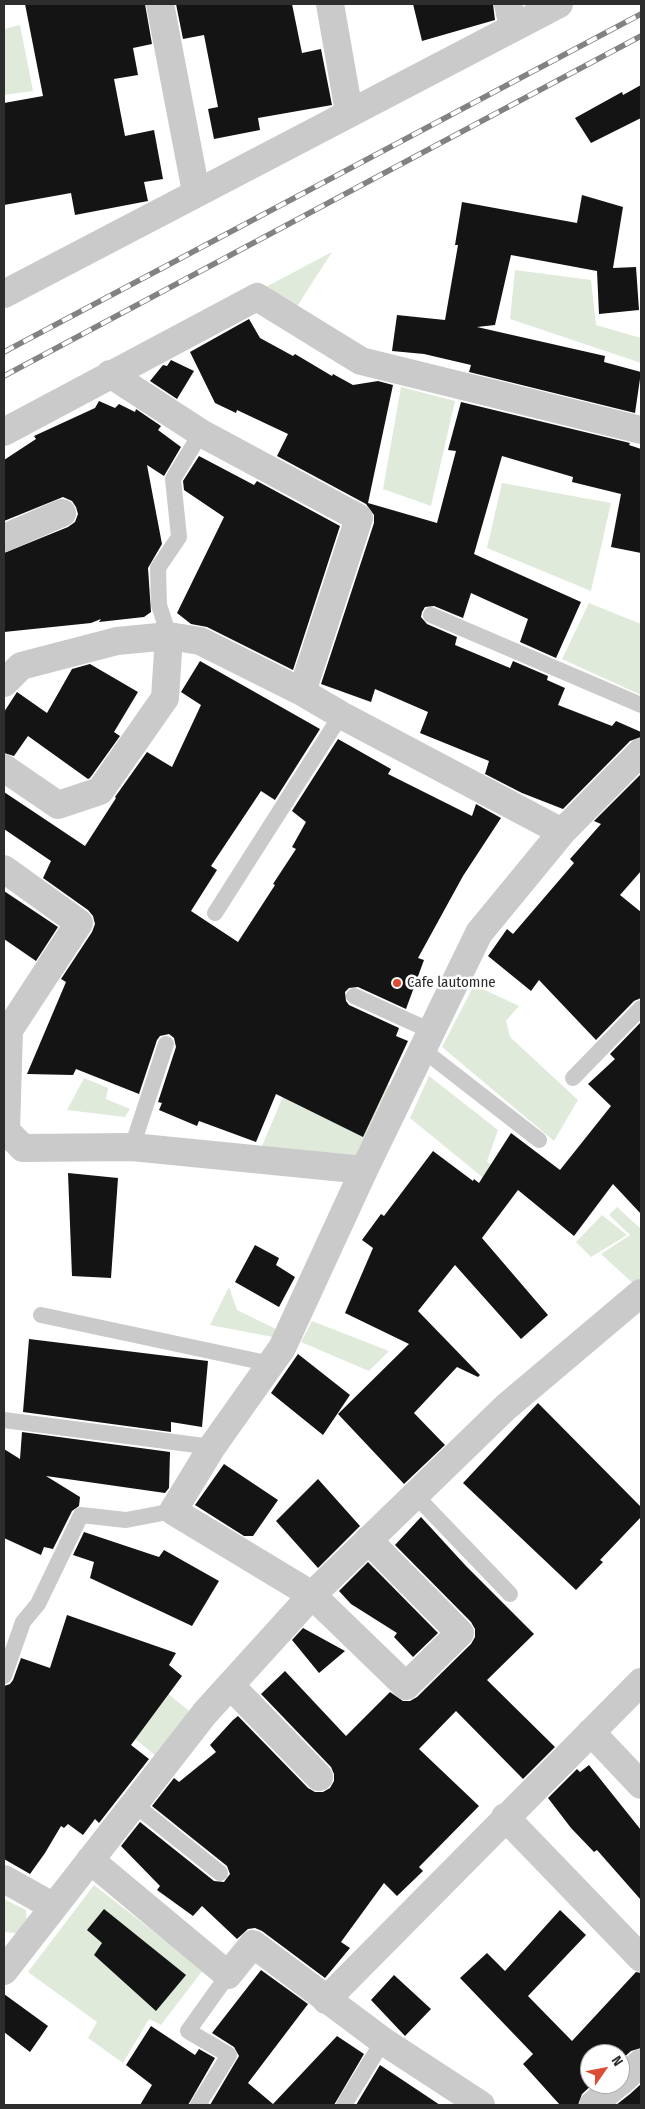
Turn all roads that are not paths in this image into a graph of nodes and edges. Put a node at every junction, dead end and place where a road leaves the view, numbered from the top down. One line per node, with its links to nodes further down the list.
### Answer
1 (160, 4): 6 (street)
2 (330, 4): 5 (street)
3 (559, 4): 4 (street)
4 (511, 16): 5 (street)
5 (350, 112): 6 (street)
6 (196, 192): 7 (street)
7 (4, 294)
8 (110, 374): 9 (street); 10 (street); 11 (street)
9 (641, 430)
10 (4, 432)
11 (201, 433): 15 (lane); 17 (street)
12 (62, 513): 13 (street)
13 (4, 538)
14 (431, 615): 18 (lane)
15 (169, 636): 16 (street); 17 (street); 21 (street)
16 (4, 683)
17 (302, 692): 19 (street)
18 (641, 705)
19 (341, 714): 22 (street); 24 (lane)
20 (641, 752): 22 (street)
21 (4, 768)
22 (562, 832): 27 (street)
23 (4, 869): 32 (street)
24 (215, 913)
25 (354, 996): 27 (lane)
26 (641, 1008): 29 (lane)
27 (426, 1040): 30 (lane); 33 (street)
28 (166, 1044): 31 (lane)
29 (574, 1078)
30 (539, 1140)
31 (132, 1147): 32 (street); 33 (street)
32 (13, 1149)
33 (364, 1170): 36 (street)
34 (641, 1294): 39 (street)
35 (41, 1315): 36 (lane)
36 (271, 1364): 38 (street)
37 (4, 1420): 38 (lane)
38 (212, 1446): 40 (street)
39 (415, 1495): 41 (street); 42 (lane)
40 (172, 1511): 43 (street); 44 (lane)
41 (368, 1540): 43 (street); 43 (street)
42 (510, 1594)
43 (312, 1595): 46 (street)
44 (4, 1676)
45 (641, 1682): 47 (street)
46 (230, 1685): 48 (street); 50 (street)
47 (591, 1732): 49 (street); 51 (street)
48 (319, 1777)
49 (641, 1785)
50 (134, 1804): 52 (street); 53 (lane)
51 (505, 1817): 56 (street); 59 (street)
52 (90, 1860): 55 (street); 58 (street)
53 (220, 1873)
54 (4, 1879): 55 (street)
55 (54, 1906): 57 (street)
56 (641, 1958)
57 (4, 1971)
58 (228, 1975): 59 (street); 64 (lane)
59 (326, 2000): 60 (street)
60 (383, 2041): 65 (lane); 66 (street)
61 (641, 2063): 62 (street)
62 (630, 2073)
63 (606, 2094): 67 (street)
64 (198, 2105)
65 (344, 2105)
66 (481, 2105)
67 (593, 2105)

